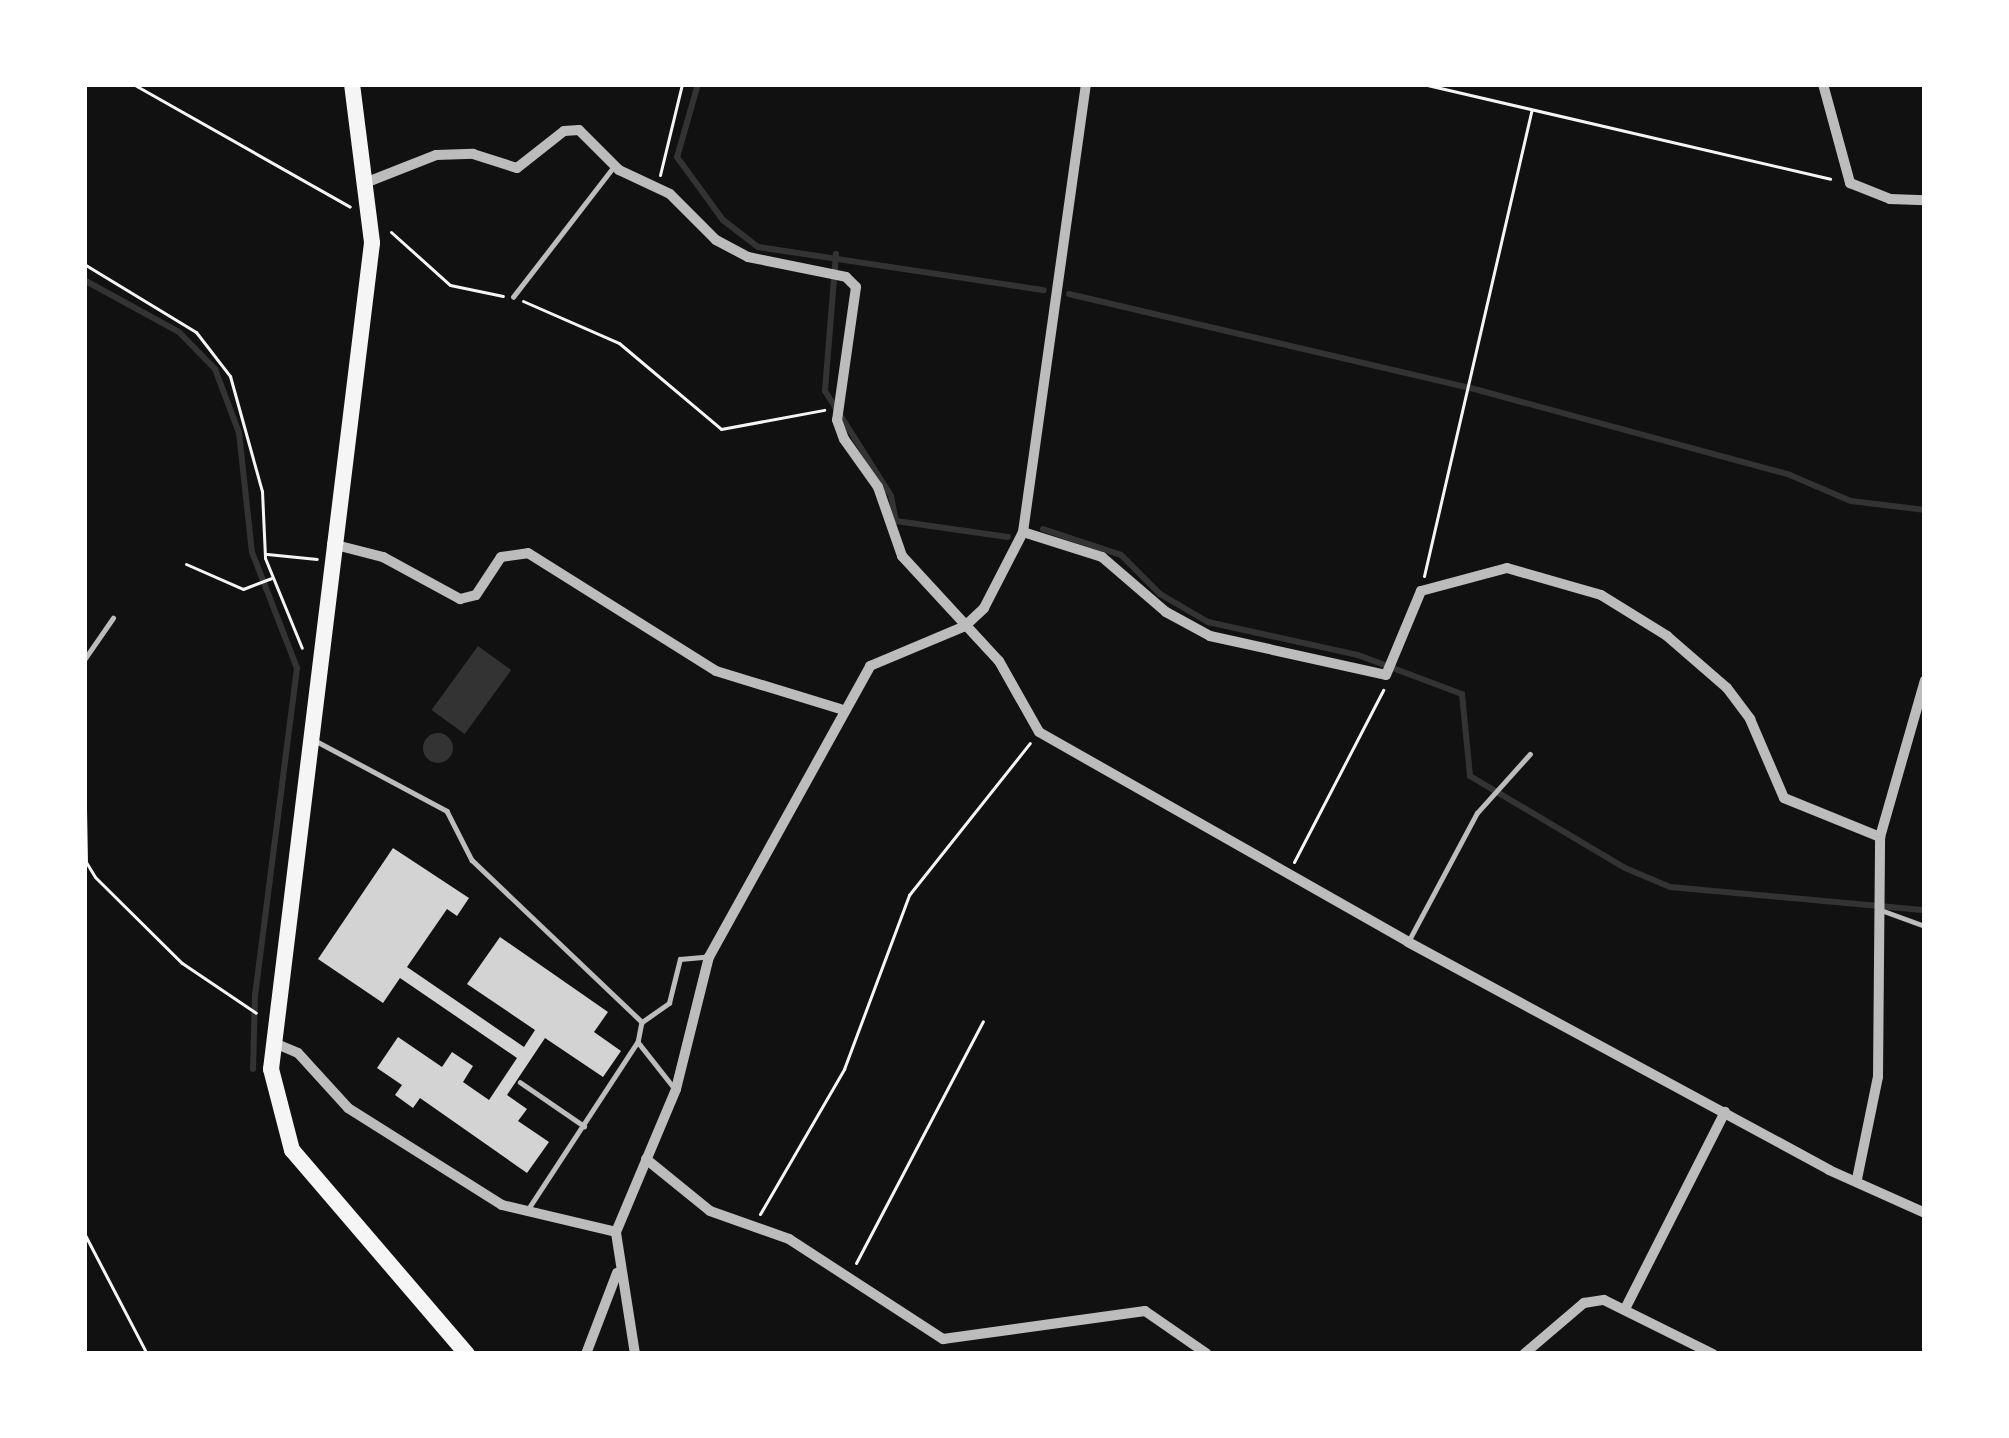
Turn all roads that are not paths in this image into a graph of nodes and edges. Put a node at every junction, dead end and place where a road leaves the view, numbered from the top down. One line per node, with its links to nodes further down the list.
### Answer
1 (352, 84): 5 (main road)
2 (1085, 84): 8 (street)
3 (1822, 84): 6 (street)
4 (616, 165): 5 (street); 7 (lane); 11 (street)
5 (370, 181): 9 (main road)
6 (1925, 200)
7 (513, 297)
8 (1023, 532): 11 (street); 17 (street)
9 (332, 552): 14 (street); 15 (main road)
10 (113, 618): 12 (lane)
11 (965, 626): 14 (street); 20 (street)
12 (84, 660)
13 (1925, 680): 17 (street)
14 (840, 709): 21 (street)
15 (307, 739): 22 (lane); 23 (main road)
16 (1530, 754): 20 (lane)
17 (1880, 836): 18 (street)
18 (1875, 908): 19 (lane); 30 (street)
19 (1925, 926)
20 (1408, 942): 27 (street)
21 (710, 957): 22 (lane); 26 (street)
22 (642, 1022): 24 (lane)
23 (272, 1033): 31 (street); 36 (main road)
24 (638, 1042): 26 (lane); 28 (lane)
25 (520, 1082): 28 (lane)
26 (676, 1089): 29 (street)
27 (1725, 1112): 30 (street); 35 (street)
28 (584, 1126): 31 (lane)
29 (646, 1159): 33 (street); 39 (street)
30 (1857, 1179): 32 (street)
31 (528, 1211): 33 (street)
32 (1925, 1213)
33 (616, 1232): 34 (street)
34 (616, 1273): 37 (street); 38 (street)
35 (1626, 1307): 40 (street); 41 (street)
36 (467, 1354)
37 (586, 1354)
38 (635, 1354)
39 (1207, 1354)
40 (1524, 1354)
41 (1713, 1354)

